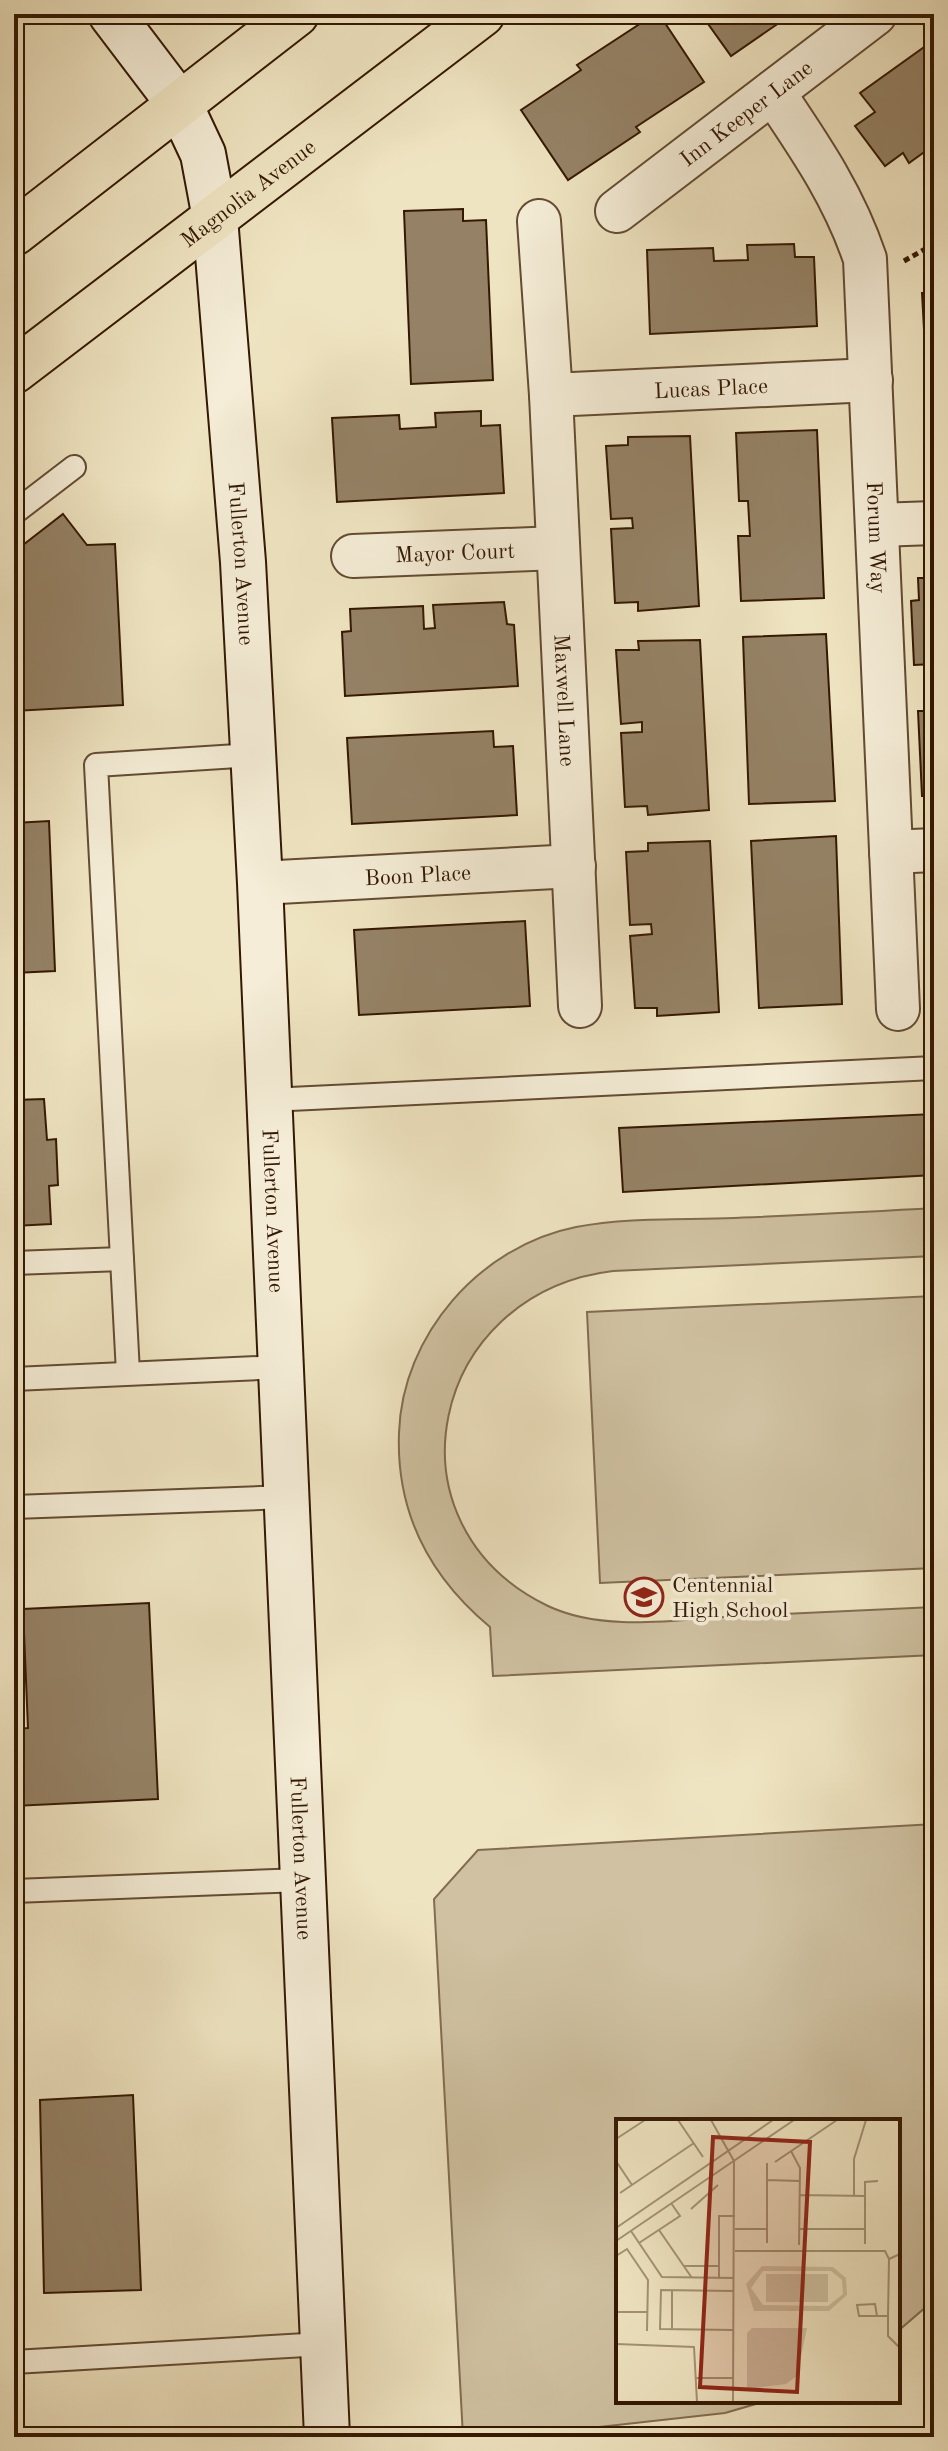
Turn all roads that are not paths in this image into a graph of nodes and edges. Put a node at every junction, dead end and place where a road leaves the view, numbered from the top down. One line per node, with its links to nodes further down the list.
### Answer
1 (111, 14): 6 (main road, Fullerton Avenue)
2 (296, 14): 6 (main road)
3 (482, 14): 8 (main road, Magnolia Avenue)
4 (875, 14): 5 (street, Inn Keeper Lane)
5 (773, 92): 7 (street, Inn Keeper Lane); 12 (street, Forum Way)
6 (180, 105): 8 (main road, Fullerton Avenue); 10 (main road)
7 (617, 211)
8 (215, 218): 11 (main road, Magnolia Avenue); 20 (main road, Fullerton Avenue)
9 (539, 221): 13 (street)
10 (14, 233)
11 (14, 371)
12 (871, 380): 13 (street, Lucas Place); 17 (street, Forum Way)
13 (551, 395): 18 (street, Maxwell Lane)
14 (74, 467): 15 (lane)
15 (14, 513)
16 (934, 523): 17 (street)
17 (877, 525): 22 (street, Forum Way)
18 (558, 548): 19 (street, Mayor Court); 23 (street, Maxwell Lane)
19 (353, 556)
20 (253, 755): 24 (main road, Fullerton Avenue); 29 (lane)
21 (934, 850): 22 (street)
22 (891, 852): 26 (street, Forum Way)
23 (574, 866): 24 (street, Boon Place); 25 (street, Maxwell Lane)
24 (260, 883): 28 (main road, Fullerton Avenue)
25 (580, 1006)
26 (898, 1009)
27 (934, 1068): 28 (lane)
28 (269, 1100): 31 (main road, Fullerton Avenue)
29 (122, 1259): 30 (lane); 32 (lane)
30 (14, 1263)
31 (281, 1367): 32 (lane); 34 (main road, Fullerton Avenue)
32 (128, 1373): 33 (lane)
33 (14, 1379)
34 (287, 1497): 35 (lane); 36 (main road, Fullerton Avenue)
35 (14, 1507)
36 (303, 1880): 37 (lane); 38 (main road, Fullerton Avenue)
37 (14, 1891)
38 (323, 2344): 39 (lane); 40 (main road, Fullerton Avenue)
39 (14, 2362)
40 (327, 2437)

